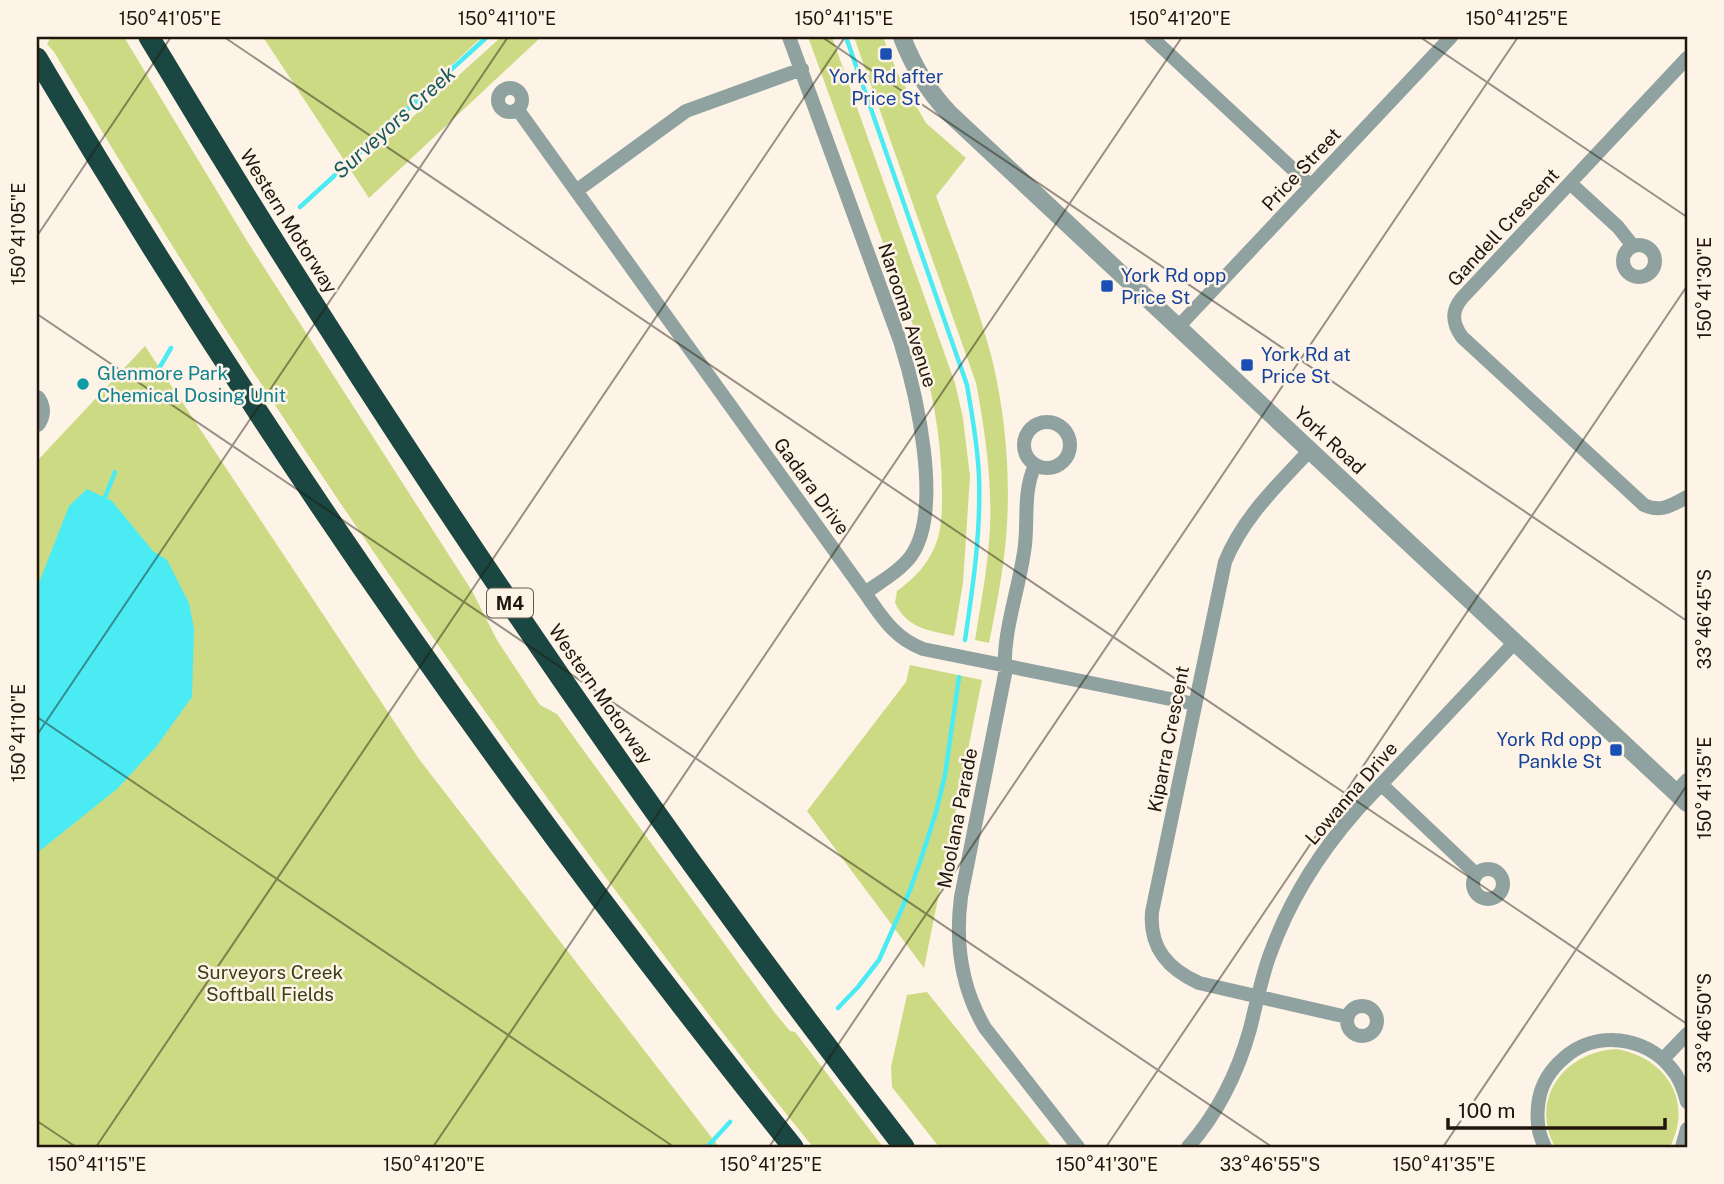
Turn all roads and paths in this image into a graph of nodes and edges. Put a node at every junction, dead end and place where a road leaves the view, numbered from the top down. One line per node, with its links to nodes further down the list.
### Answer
1 (149, 37): 32 (highway, Western Motorway / M4)
2 (789, 37): 8 (street, Narooma Avenue)
3 (902, 37): 14 (street, York Road)
4 (1151, 37): 11 (street)
5 (1451, 37): 11 (street, Price Street)
6 (37, 58): 31 (highway)
7 (1687, 58): 10 (street, Gandell Crescent)
8 (802, 69): 12 (street); 18 (street, Narooma Avenue)
9 (518, 110): 12 (street, Gadara Drive)
10 (1570, 183): 13 (street); 17 (street, Gandell Crescent)
11 (1311, 186): 14 (street, Price Street)
12 (576, 191): 18 (street, Gadara Drive)
13 (1633, 246)
14 (1178, 327): 15 (street, York Road)
15 (1310, 450): 19 (street, York Road); 21 (street, Kiparra Crescent)
16 (1035, 465): 20 (street, Moolana Parade)
17 (1687, 497)
18 (865, 593): 20 (street, Gadara Drive)
19 (1515, 642): 22 (street, Lowanna Drive); 23 (street, York Road)
20 (1005, 665): 21 (street, Gadara Drive); 33 (street, Moolana Parade)
21 (1195, 704): 25 (street, Kiparra Crescent)
22 (1381, 784): 24 (street); 25 (street, Lowanna Drive)
23 (1683, 792)
24 (1476, 874)
25 (1258, 997): 26 (street, Kiparra Crescent); 34 (street, Lowanna Drive)
26 (1348, 1017)
27 (1687, 1034): 28 (street)
28 (1663, 1059): 29 (street); 35 (street)
29 (1687, 1102)
30 (1687, 1129): 36 (street)
31 (793, 1147)
32 (904, 1147)
33 (1078, 1147)
34 (1188, 1147)
35 (1545, 1147)
36 (1682, 1147)

